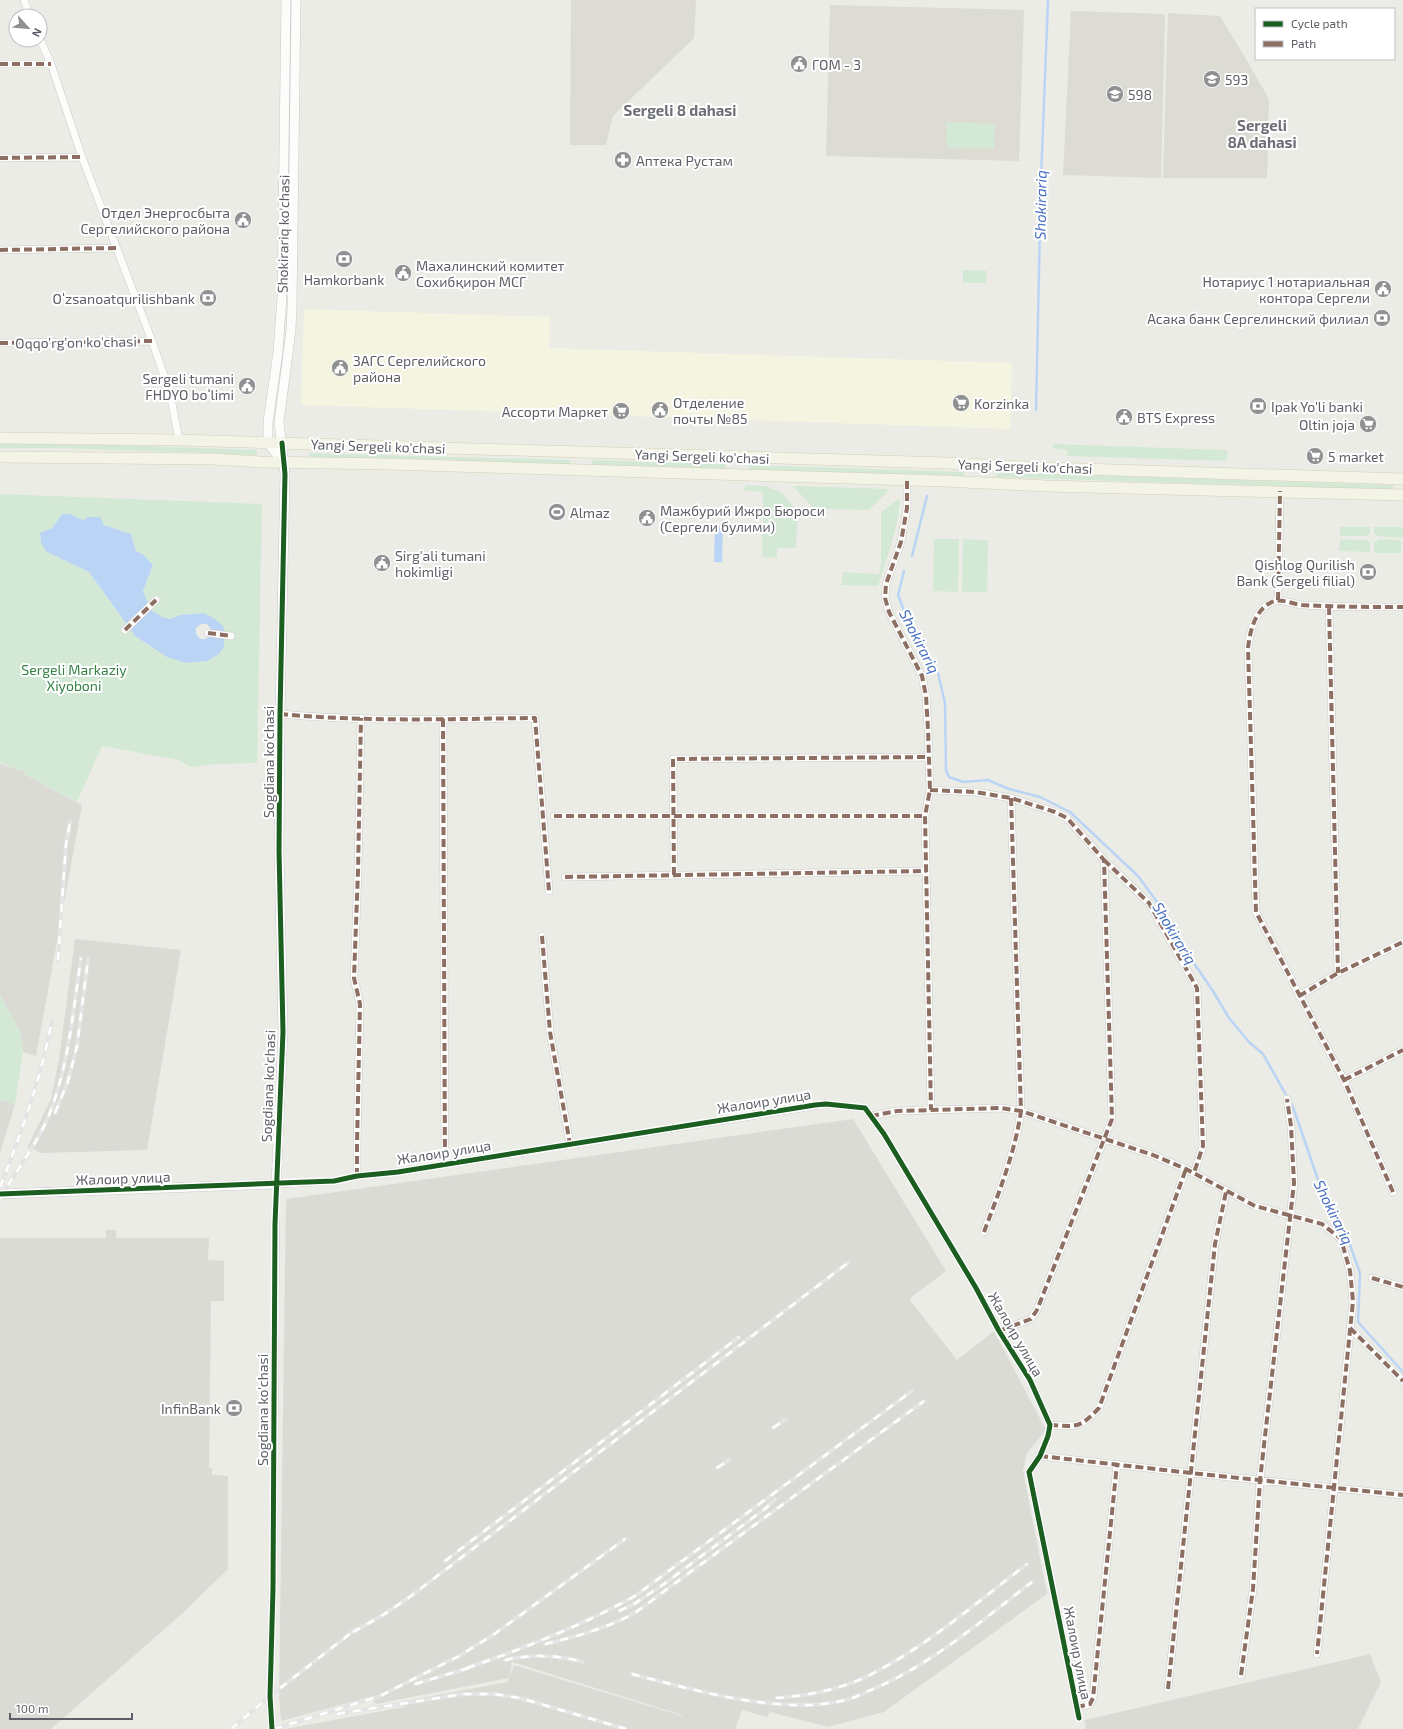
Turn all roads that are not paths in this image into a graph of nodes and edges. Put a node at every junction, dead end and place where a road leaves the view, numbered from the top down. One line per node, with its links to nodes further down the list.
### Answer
1 (286, 0): 14 (street, Shokirariq ko'chasi)
2 (296, 0): 15 (street, Shokirariq ko'chasi)
3 (44, 48): 5 (street)
4 (0, 64): 5 (street)
5 (51, 64): 6 (street)
6 (82, 157): 7 (street); 8 (street)
7 (0, 158)
8 (116, 248): 9 (street); 10 (street)
9 (0, 250)
10 (152, 341): 11 (street, Oqqo’rg’on ko'chasi); 13 (street)
11 (0, 343)
12 (0, 438): 13 (main road, Yangi Sergeli ko'chasi)
13 (178, 440): 14 (main road, Yangi Sergeli ko'chasi)
14 (268, 443): 15 (main road, Yangi Sergeli ko'chasi); 19 (street)
15 (282, 443): 16 (main road, Yangi Sergeli ko'chasi); 19 (street, Sogdiana ko'chasi)
16 (573, 452): 18 (main road, Yangi Sergeli ko'chasi); 21 (main road)
17 (0, 457): 19 (main road, Yangi Sergeli ko'chasi)
18 (740, 457): 20 (main road, Yangi Sergeli ko'chasi); 22 (main road)
19 (284, 463): 21 (main road, Yangi Sergeli ko'chasi); 35 (street, Sogdiana ko'chasi)
20 (982, 464): 23 (main road, Yangi Sergeli ko'chasi); 25 (main road)
21 (572, 470): 22 (main road, Yangi Sergeli ko'chasi)
22 (740, 476): 24 (main road, Yangi Sergeli ko'chasi)
23 (1403, 479)
24 (908, 481): 25 (main road, Yangi Sergeli ko'chasi); 38 (street)
25 (983, 483): 26 (main road, Yangi Sergeli ko'chasi)
26 (1280, 491): 27 (main road, Yangi Sergeli ko'chasi); 29 (street)
27 (1403, 495)
28 (156, 600): 32 (street)
29 (1278, 600): 30 (street); 52 (street)
30 (1329, 607): 31 (street); 51 (street)
31 (1403, 607)
32 (125, 630)
33 (208, 633): 34 (street)
34 (231, 636)
35 (280, 714): 36 (street); 65 (street, Sogdiana ko'chasi)
36 (361, 718): 37 (street); 64 (street)
37 (443, 719): 48 (street); 61 (street)
38 (929, 756): 39 (street); 41 (street)
39 (930, 790): 40 (street); 43 (street)
40 (1011, 798): 44 (street); 57 (street)
41 (674, 815): 42 (street); 43 (street); 46 (street)
42 (554, 816)
43 (925, 816): 45 (street)
44 (1104, 860): 59 (street); 63 (street)
45 (926, 871): 46 (street); 56 (street)
46 (674, 875): 47 (street)
47 (565, 877)
48 (549, 891)
49 (542, 936): 60 (street)
50 (1403, 942): 51 (street)
51 (1338, 973): 52 (street)
52 (1300, 996): 54 (street)
53 (1403, 1050): 54 (street)
54 (1344, 1080): 67 (street)
55 (1287, 1099): 69 (street)
56 (931, 1110): 57 (street); 58 (street)
57 (1021, 1111): 59 (street); 70 (street)
58 (871, 1116): 60 (street, Жалоир улица); 74 (street, Жалоир улица)
59 (1105, 1138): 62 (street); 74 (street)
60 (570, 1144): 61 (street, Жалоир улица)
61 (445, 1164): 64 (street, Жалоир улица)
62 (1186, 1169): 63 (street); 76 (street)
63 (1194, 1173): 66 (street)
64 (357, 1176): 65 (street, Жалоир улица)
65 (276, 1184): 68 (street, Жалоир улица); 88 (street, Sogdiana ko'chasi)
66 (1226, 1192): 69 (street); 79 (street)
67 (1393, 1192)
68 (0, 1194)
69 (1289, 1216): 73 (street); 80 (street)
70 (984, 1232)
71 (1372, 1278): 72 (street)
72 (1403, 1287)
73 (1350, 1328): 75 (street); 81 (street)
74 (999, 1331): 76 (street, Жалоир улица)
75 (1403, 1381)
76 (1050, 1425): 77 (street, Жалоир улица)
77 (1040, 1456): 78 (street); 86 (street, Жалоир улица)
78 (1117, 1464): 79 (street); 86 (street)
79 (1191, 1473): 80 (street); 85 (street)
80 (1260, 1480): 81 (street); 84 (street)
81 (1334, 1487): 82 (street); 83 (street)
82 (1403, 1494)
83 (1317, 1654)
84 (1241, 1675)
85 (1168, 1690)
86 (1077, 1707): 87 (street, Жалоир улица)
87 (1079, 1718)
88 (272, 1729)

